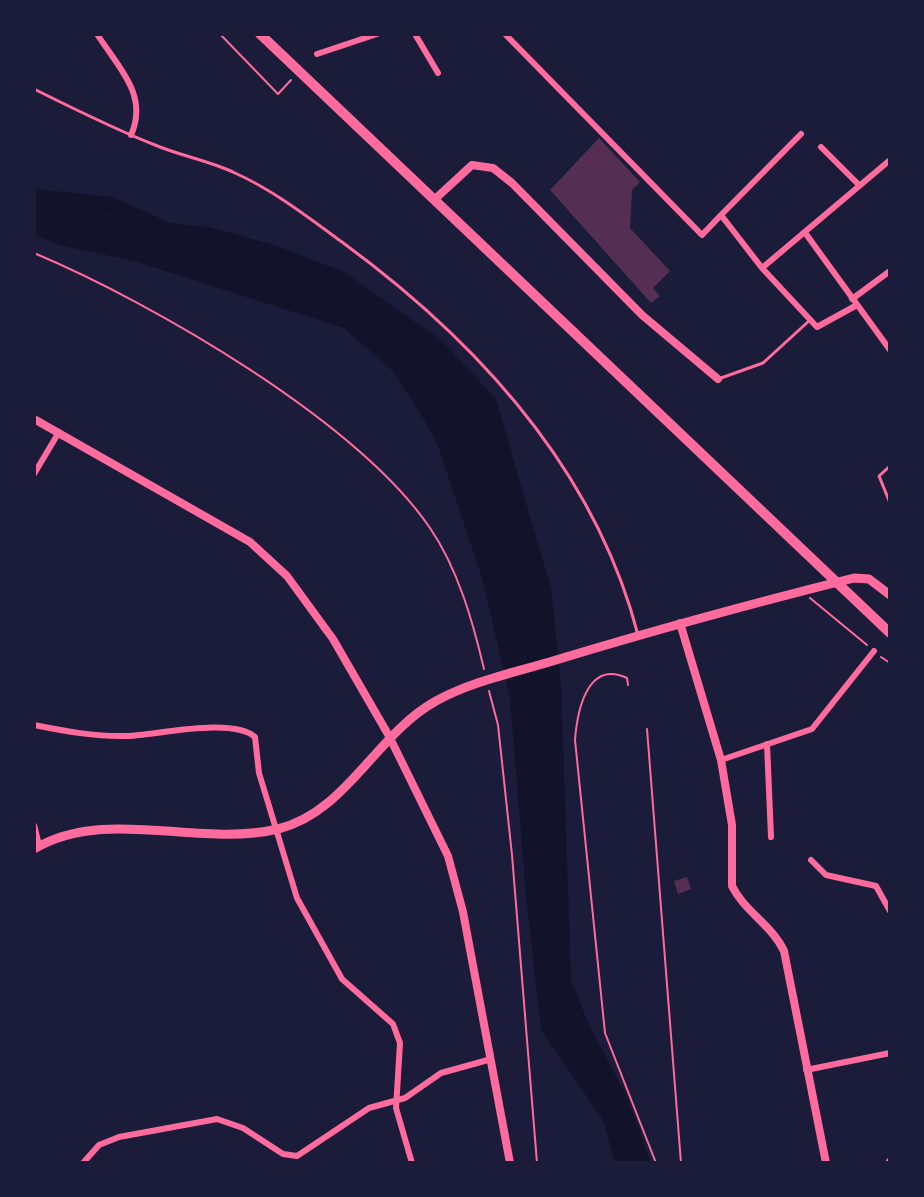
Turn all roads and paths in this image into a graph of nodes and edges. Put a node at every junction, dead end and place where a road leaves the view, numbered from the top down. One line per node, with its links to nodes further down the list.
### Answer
1 (97, 34): 12 (street)
2 (220, 34): 10 (path)
3 (260, 34): 16 (highway)
4 (377, 34): 7 (street)
5 (415, 34): 8 (street)
6 (505, 34): 17 (street)
7 (317, 54)
8 (438, 73)
9 (34, 89): 12 (lane)
10 (278, 94)
11 (801, 134): 17 (street)
12 (131, 135): 35 (lane)
13 (821, 147): 15 (street)
14 (890, 160): 15 (street)
15 (859, 185): 18 (street)
16 (434, 200): 25 (street); 34 (highway)
17 (721, 215): 20 (street)
18 (806, 234): 20 (street); 22 (street)
19 (34, 253): 38 (path)
20 (762, 268): 23 (street)
21 (890, 271): 22 (street)
22 (854, 302): 23 (street); 24 (street)
23 (810, 320): 25 (lane)
24 (890, 350)
25 (718, 379)
26 (34, 419): 27 (street)
27 (59, 432): 29 (street); 42 (street)
28 (890, 466): 30 (lane)
29 (34, 474)
30 (890, 503)
31 (802, 591): 32 (main road); 33 (main road); 36 (path)
32 (890, 595)
33 (680, 623): 35 (main road); 44 (street)
34 (890, 633)
35 (636, 636): 38 (main road)
36 (874, 651): 37 (path); 43 (street)
37 (890, 663)
38 (488, 681): 42 (main road); 58 (path)
39 (628, 685): 59 (path)
40 (34, 725): 46 (street)
41 (647, 729): 60 (path)
42 (389, 736): 46 (main road); 52 (street)
43 (767, 744): 44 (street); 47 (street)
44 (721, 760): 53 (street)
45 (34, 825): 48 (street)
46 (278, 829): 48 (main road); 54 (street)
47 (771, 837)
48 (37, 847)
49 (811, 860): 50 (street)
50 (890, 911)
51 (890, 1053): 53 (street)
52 (488, 1060): 54 (street); 57 (street)
53 (806, 1070): 61 (street)
54 (397, 1099): 55 (street); 56 (street)
55 (83, 1163)
56 (412, 1163)
57 (510, 1163)
58 (537, 1163)
59 (656, 1163)
60 (681, 1163)
61 (826, 1163)

